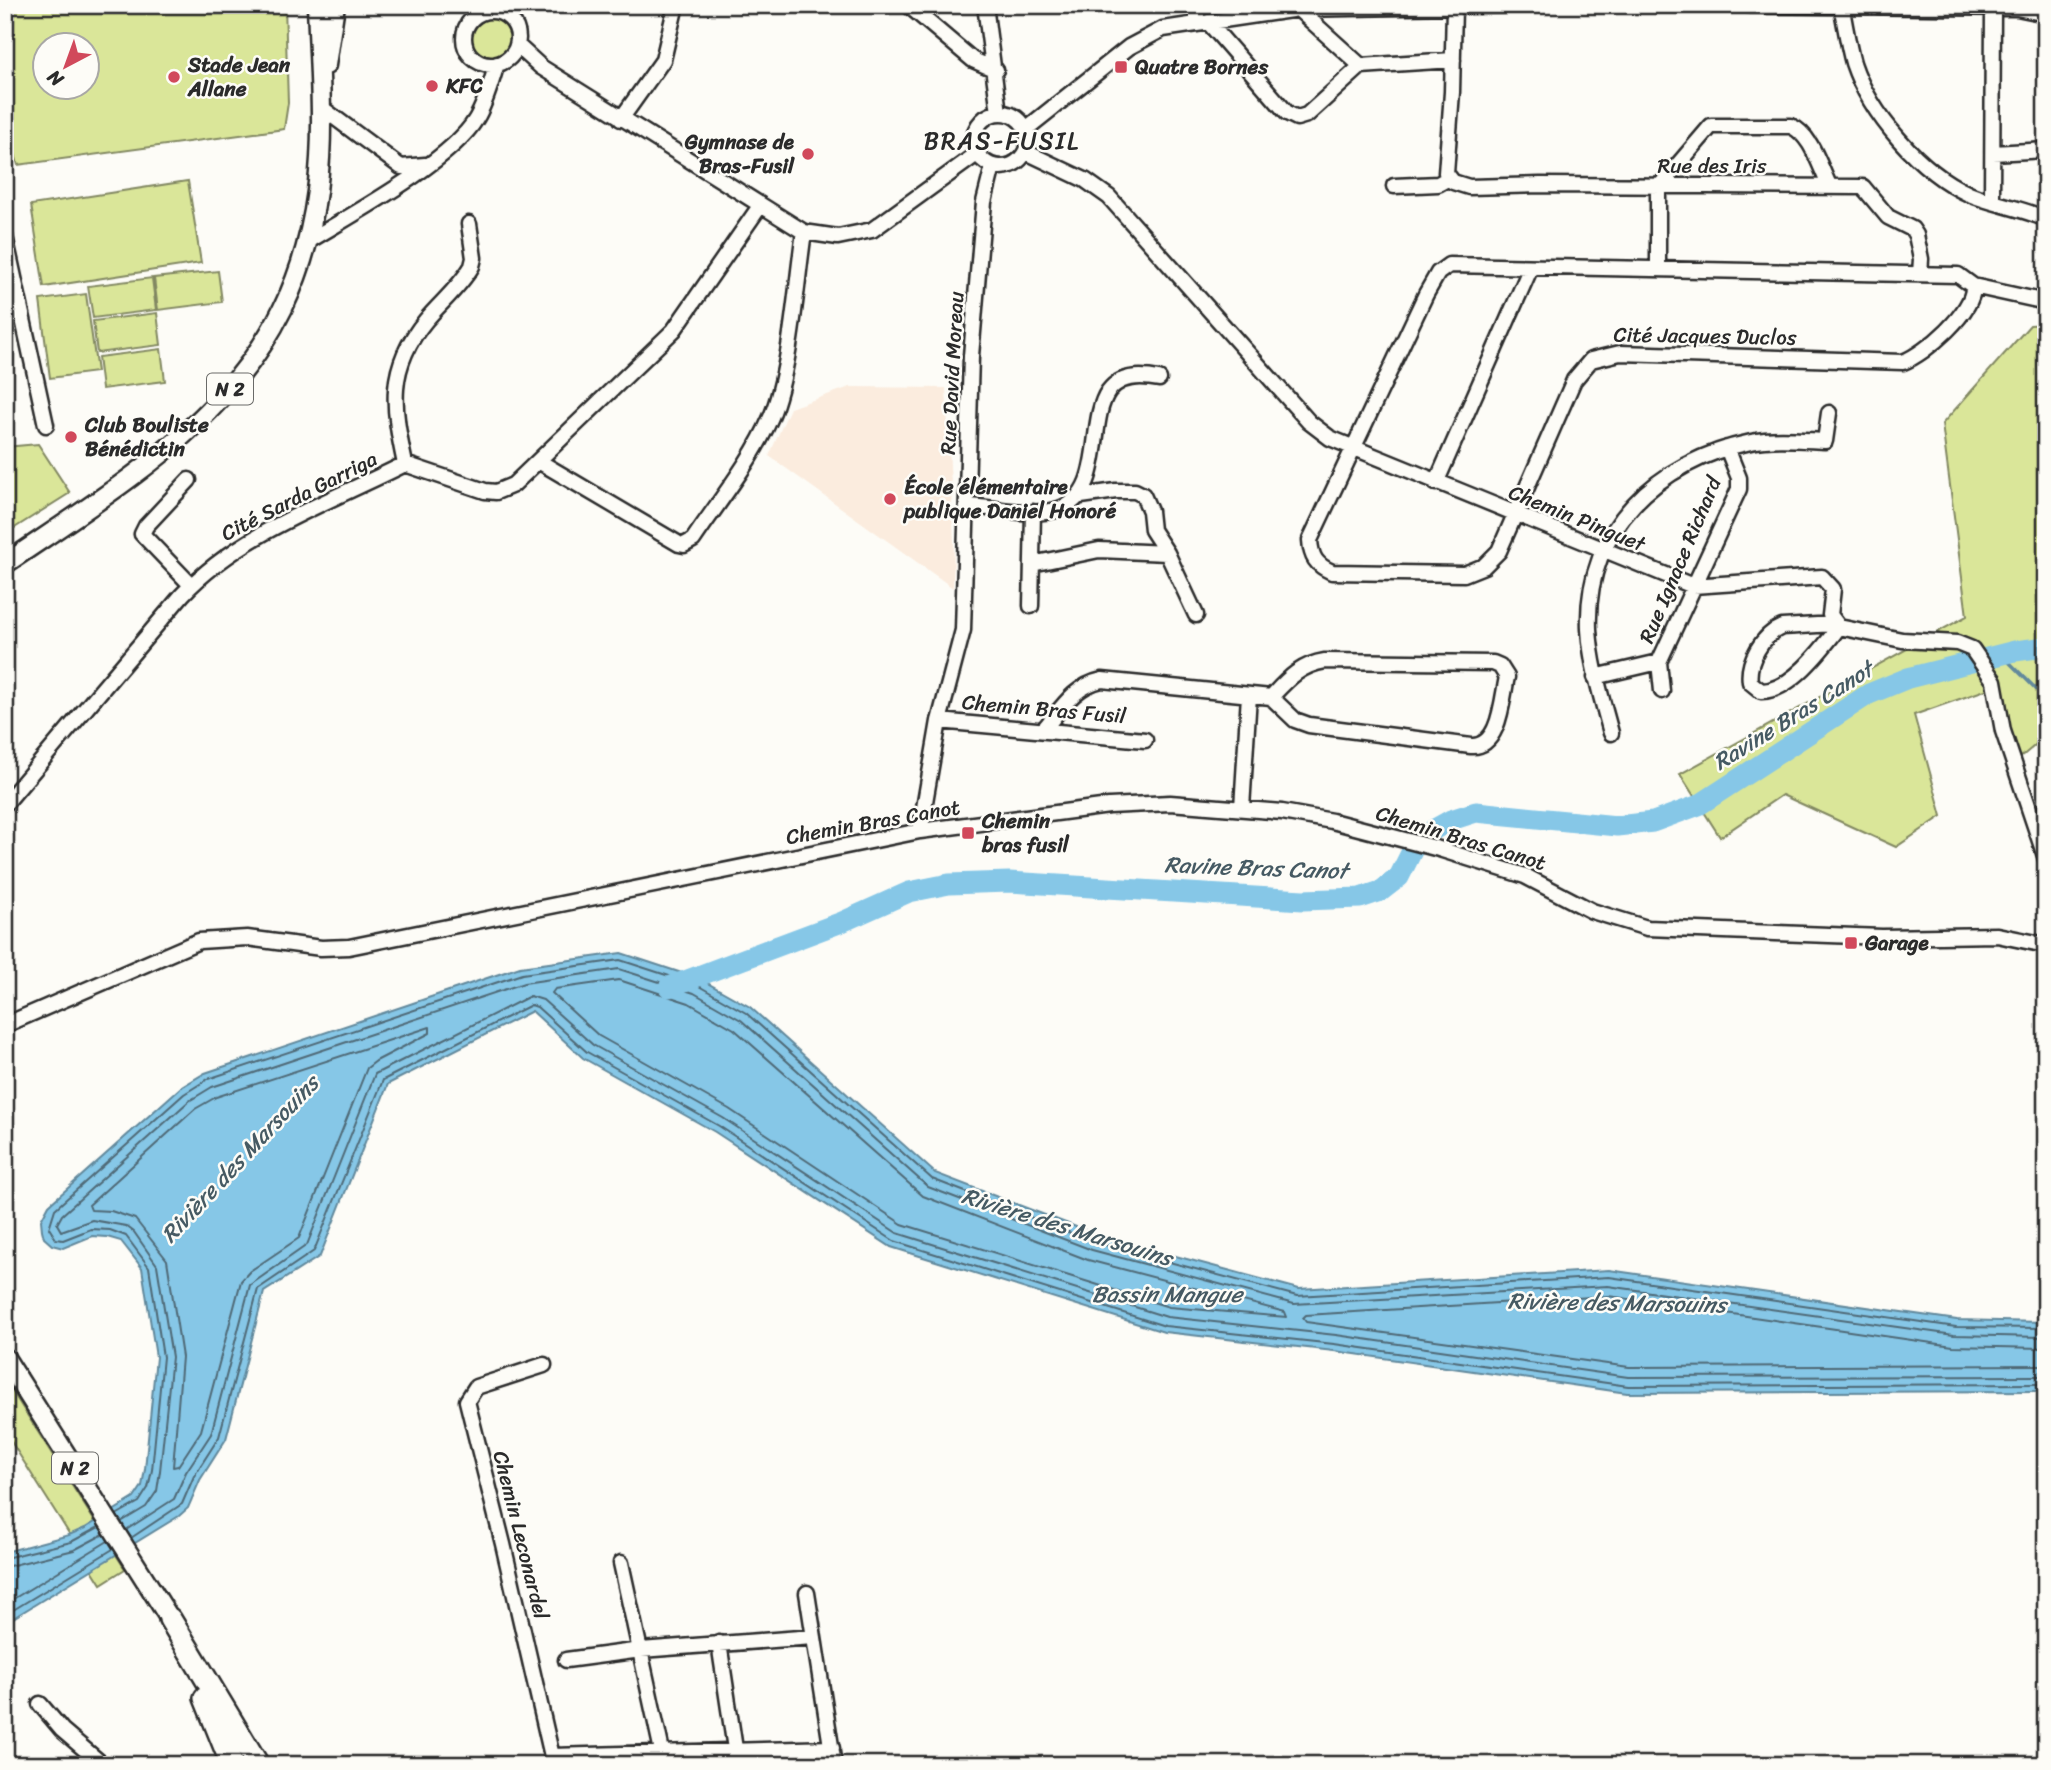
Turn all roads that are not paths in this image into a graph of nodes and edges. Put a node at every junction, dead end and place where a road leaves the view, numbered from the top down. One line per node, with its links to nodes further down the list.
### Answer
1 (317, 5): 24 (main road, N 2)
2 (335, 5): 24 (main road, N 2)
3 (676, 5): 28 (street)
4 (908, 5): 23 (street)
5 (985, 5): 23 (street)
6 (1197, 5): 16 (street)
7 (1506, 5): 8 (street); 10 (street)
8 (1511, 5)
9 (1749, 5): 11 (street)
10 (1454, 7): 14 (street); 18 (street)
11 (1841, 7): 12 (street); 40 (street)
12 (1993, 8): 15 (street); 33 (street)
13 (499, 9): 17 (street); 19 (street)
14 (1298, 9): 16 (street); 21 (street)
15 (2046, 14)
16 (1203, 23): 21 (street); 29 (street)
17 (517, 45): 20 (street); 22 (street)
18 (1453, 60): 21 (street); 36 (street)
19 (480, 62): 20 (street); 25 (street)
20 (502, 62): 22 (street); 25 (street)
21 (1360, 66)
22 (541, 67): 28 (street)
23 (996, 71): 27 (street)
24 (323, 86): 26 (main road, N 2)
25 (487, 92): 34 (street)
26 (322, 108): 34 (street); 46 (main road, N 2)
27 (999, 113): 29 (street); 32 (street)
28 (621, 119): 41 (street)
29 (1026, 130): 31 (street)
30 (2046, 150): 33 (street)
31 (1026, 152): 35 (street); 56 (street, Chemin Pinguet)
32 (978, 153): 35 (street); 44 (street)
33 (1993, 153): 40 (street)
34 (426, 165): 46 (street)
35 (993, 166): 62 (street, Rue David Moreau)
36 (1449, 178): 37 (street, Rue des Iris); 39 (street, Rue des Iris)
37 (1394, 186)
38 (1830, 187): 39 (street, Rue des Iris); 39 (street); 49 (street, Rue des Iris)
39 (1658, 188): 48 (street)
40 (1992, 200): 42 (street)
41 (760, 206): 44 (street); 57 (street, Cité Sarda Garriga)
42 (2046, 219)
43 (469, 224): 58 (street)
44 (803, 232): 57 (street)
45 (5, 236): 54 (street)
46 (307, 242): 67 (main road, N 2)
47 (1531, 267): 48 (street, Cité Jacques Duclos); 56 (street, Cité Jacques Duclos); 60 (street)
48 (1658, 269): 49 (street, Cité Jacques Duclos)
49 (1920, 274): 50 (street, Cité Jacques Duclos)
50 (1973, 286): 51 (street, Cité Jacques Duclos); 64 (street, Cité Jacques Duclos)
51 (2046, 302)
52 (1159, 379): 61 (street)
53 (1829, 413): 55 (street)
54 (46, 425)
55 (1727, 448): 65 (street); 70 (street, Rue Ignace Richard)
56 (1355, 450): 60 (street, Chemin Pinguet); 64 (street, Cité Jacques Duclos)
57 (540, 462): 58 (street, Cité Sarda Garriga)
58 (405, 464): 69 (street, Cité Sarda Garriga)
59 (190, 480): 69 (street)
60 (1436, 483): 64 (street, Chemin Pinguet)
61 (1082, 496): 63 (street); 66 (street)
62 (967, 506): 63 (street); 79 (street, Rue David Moreau)
63 (1033, 512): 68 (street)
64 (1516, 516): 65 (street, Chemin Pinguet)
65 (1603, 551): 70 (street, Chemin Pinguet); 75 (street)
66 (1167, 553): 68 (street); 72 (street)
67 (5, 564)
68 (1032, 564): 71 (street)
69 (191, 585): 83 (street, Cité Sarda Garriga)
70 (1693, 586): 73 (street, Chemin Pinguet); 74 (street, Rue Ignace Richard)
71 (1031, 606)
72 (1196, 615)
73 (1837, 626): 73 (street); 86 (street)
74 (1659, 662): 75 (street); 76 (street, Rue Ignace Richard)
75 (1595, 677): 81 (street)
76 (1662, 691)
77 (1249, 695): 78 (street); 80 (street); 84 (street)
78 (1271, 697): 78 (street)
79 (939, 721): 80 (street, Chemin Bras Fusil); 85 (street, Rue David Moreau)
80 (1044, 729): 82 (street, Chemin Bras Fusil)
81 (1611, 733)
82 (1145, 740)
83 (5, 804)
84 (1242, 808): 85 (street, Chemin Bras Canot); 87 (street, Chemin Bras Canot)
85 (920, 831): 88 (street, Chemin Bras Canot)
86 (2046, 859)
87 (2046, 945)
88 (5, 1024)
89 (5, 1358): 93 (main road, N 2)
90 (544, 1365): 102 (street, Chemin Leconardel)
91 (621, 1563): 96 (street)
92 (807, 1593): 94 (street)
93 (170, 1619): 104 (highway); 105 (highway, N 2)
94 (814, 1637): 95 (street); 99 (street)
95 (719, 1643): 96 (street); 100 (street)
96 (641, 1650): 97 (street); 101 (street)
97 (566, 1660)
98 (40, 1704): 103 (street)
99 (832, 1748): 100 (street); 106 (street)
100 (735, 1749): 101 (street)
101 (663, 1759): 102 (street)
102 (553, 1760)
103 (103, 1765)
104 (232, 1765)
105 (258, 1765)
106 (834, 1765)

